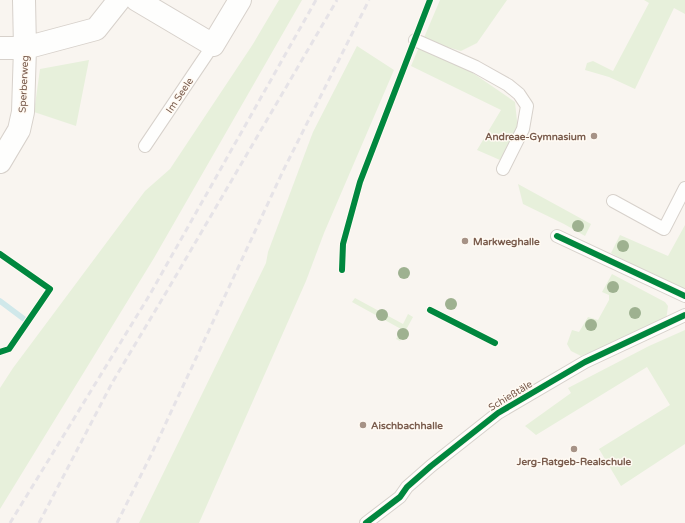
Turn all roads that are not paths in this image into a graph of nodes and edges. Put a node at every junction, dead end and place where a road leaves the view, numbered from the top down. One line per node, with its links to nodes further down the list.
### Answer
1 (24, 0): 8 (street)
2 (119, 0): 8 (street)
3 (137, 0): 6 (street)
4 (240, 0): 6 (street, Im Seele)
5 (415, 40): 11 (lane)
6 (213, 46): 9 (lane, Im Seele)
7 (0, 48): 8 (street)
8 (25, 48): 10 (street, Sperberweg)
9 (145, 146)
10 (0, 162)
11 (503, 169)
12 (685, 188): 13 (lane)
13 (614, 201)
14 (557, 236): 15 (lane)
15 (685, 296)
16 (685, 315): 17 (lane, Schießtäle)
17 (366, 523)

